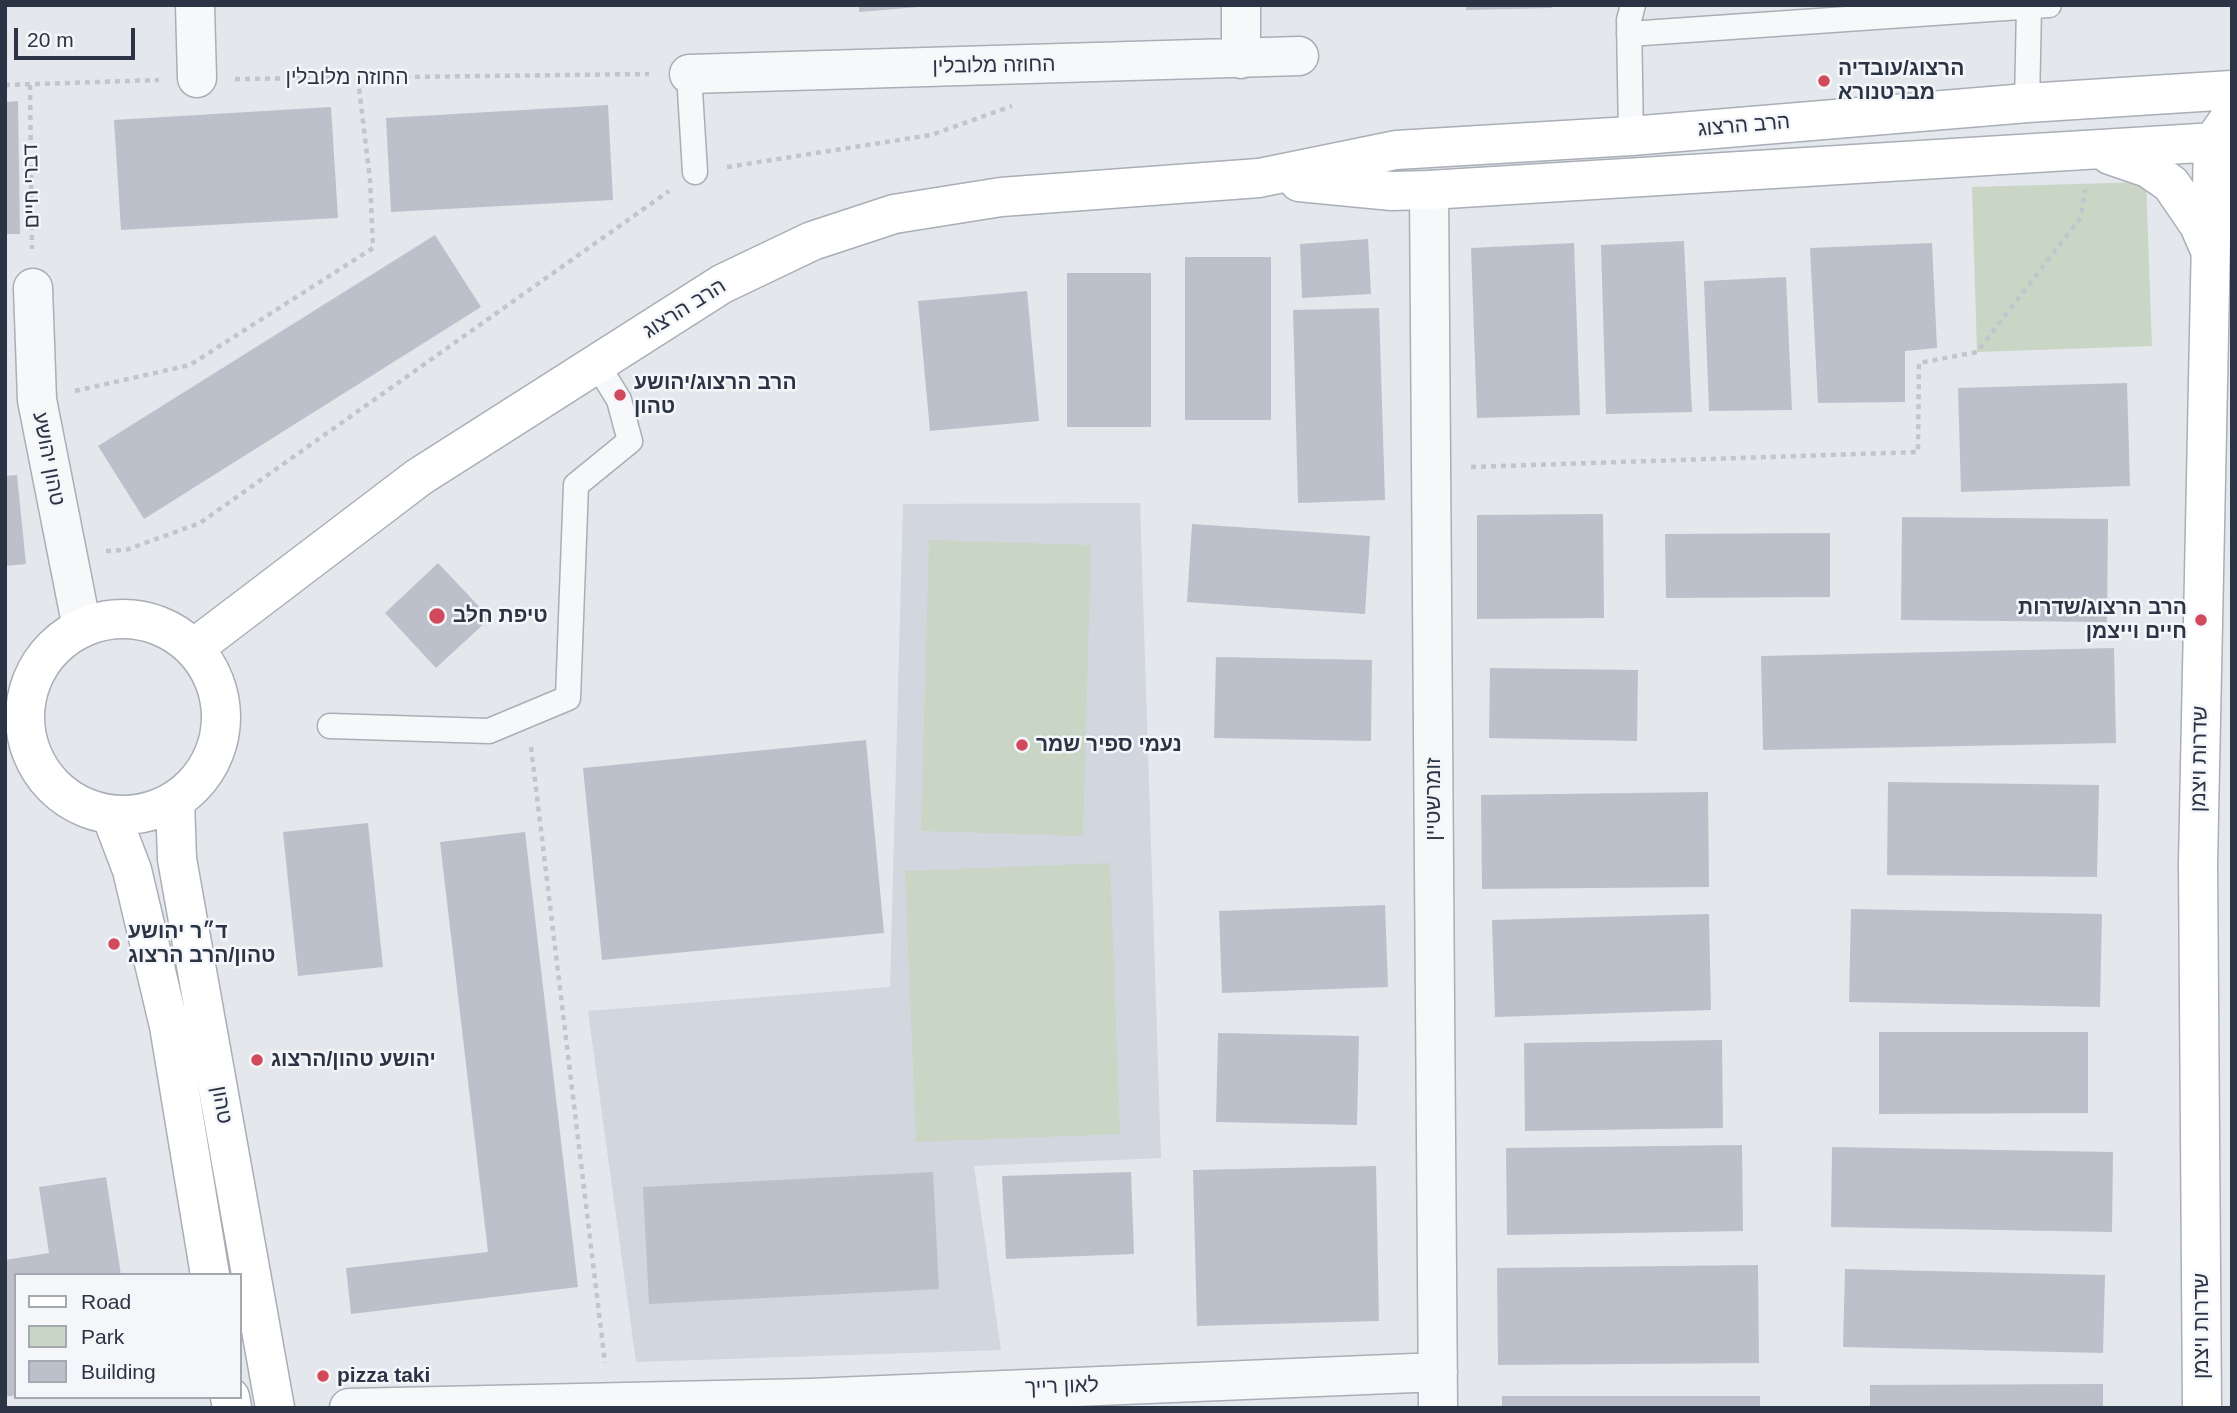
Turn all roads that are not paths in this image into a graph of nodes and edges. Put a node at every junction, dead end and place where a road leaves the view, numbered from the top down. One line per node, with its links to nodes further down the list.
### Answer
1 (195, 5): 9 (street)
2 (1241, 5): 7 (street)
3 (1633, 5): 5 (lane)
4 (2039, 6): 5 (lane); 11 (lane)
5 (1629, 34): 13 (lane)
6 (1299, 56): 7 (street, החוזה מלובלין)
7 (1241, 60): 8 (street, החוזה מלובלין)
8 (689, 74): 15 (lane)
9 (197, 78)
10 (2232, 90): 11 (street, הרב הרצוג)
11 (2027, 103): 13 (street, הרב הרצוג)
12 (2226, 133): 14 (street, הרב הרצוג); 18 (street, שדרות ויצמן)
13 (1631, 136): 16 (street, הרב הרצוג)
14 (2091, 151): 17 (street, הרב הרצוג); 18 (street)
15 (695, 172)
16 (1259, 178): 17 (street, הרב הרצוג); 20 (street, הרב הרצוג)
17 (1429, 190): 29 (street, זומרשטיין)
18 (2211, 254): 32 (street, שדרות ויצמן)
19 (33, 288): 21 (street, טהון יהושע)
20 (597, 364): 23 (street, הרב הרצוג); 25 (lane)
21 (21, 400): 22 (street, טהון יהושע)
22 (82, 628): 23 (street); 24 (street)
23 (194, 649): 26 (street)
24 (15, 726): 27 (street)
25 (330, 726)
26 (175, 801): 27 (street); 30 (street, טהון)
27 (111, 815): 28 (street, טהון)
28 (210, 1273)
29 (1438, 1390): 31 (street, לאון רייך)
30 (275, 1408)
31 (349, 1408)
32 (2202, 1408)

